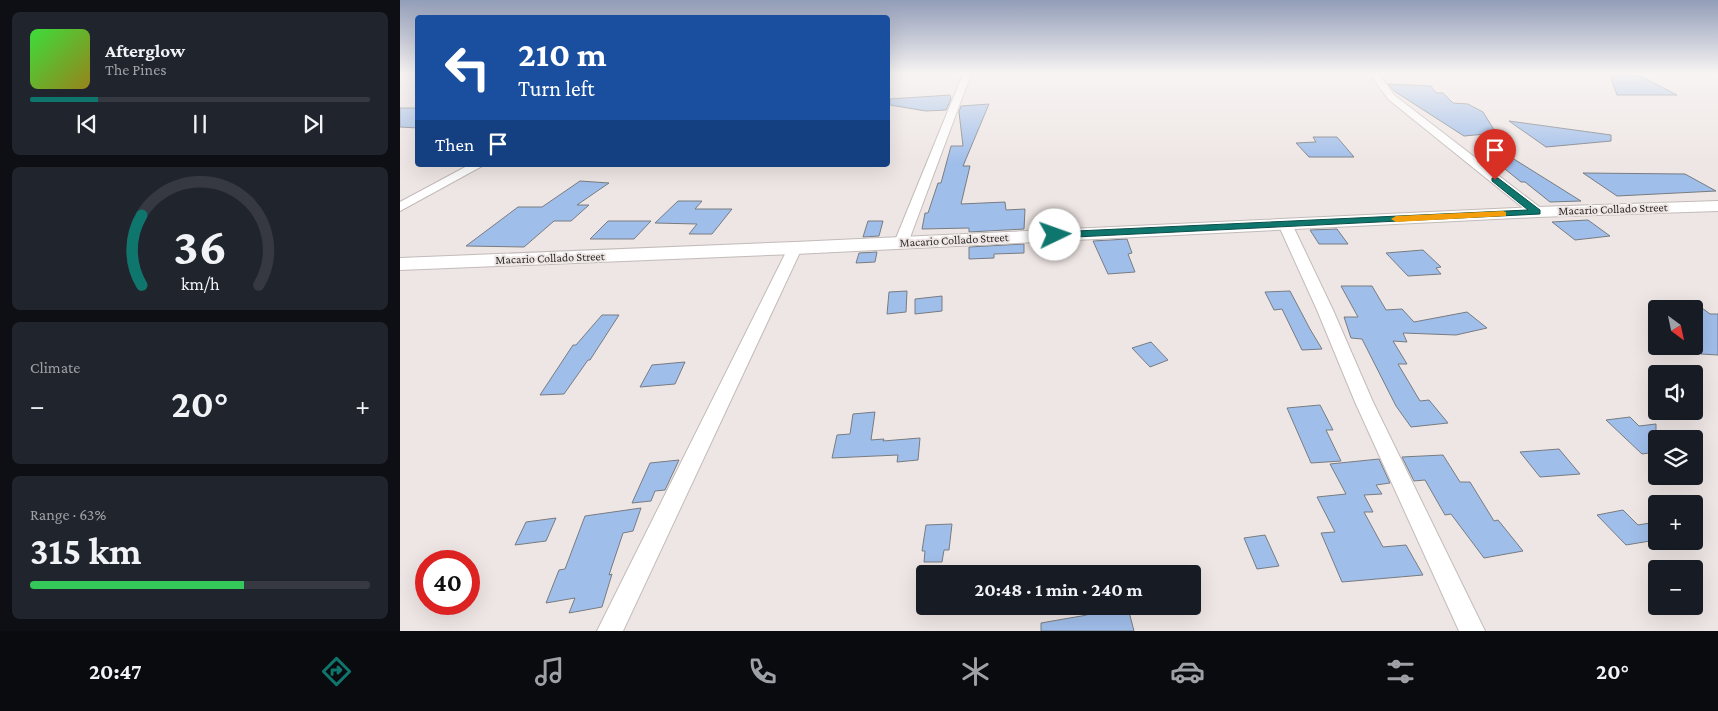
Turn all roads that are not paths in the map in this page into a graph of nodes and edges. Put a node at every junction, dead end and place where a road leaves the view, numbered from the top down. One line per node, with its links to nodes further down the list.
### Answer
1 (955, 103): 8 (street)
2 (1399, 103): 6 (street)
3 (474, 167): 5 (street)
4 (1718, 206): 6 (street, Macario Collado Street)
5 (400, 207)
6 (1537, 212): 7 (street, Macario Collado Street)
7 (1285, 224): 8 (street, Macario Collado Street); 12 (street)
8 (902, 242): 9 (street, Macario Collado Street)
9 (795, 248): 10 (street, Macario Collado Street); 11 (street)
10 (400, 264)
11 (610, 631)
12 (1472, 631)

